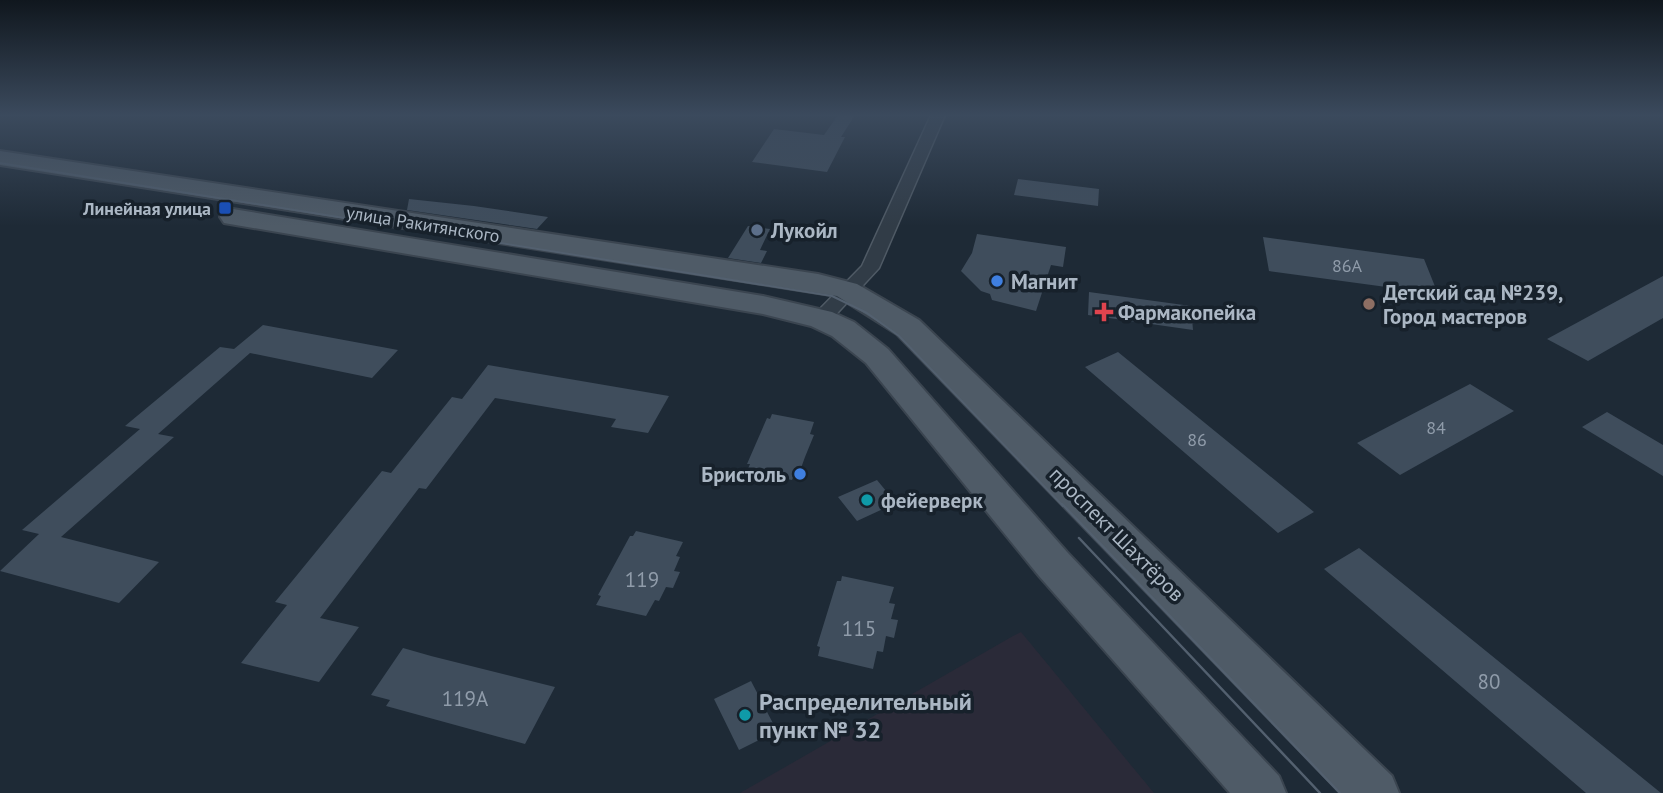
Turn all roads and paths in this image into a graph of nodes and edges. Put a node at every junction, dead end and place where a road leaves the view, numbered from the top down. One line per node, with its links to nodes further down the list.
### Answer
1 (922, 152): 4 (street)
2 (0, 158): 4 (main road, улица Ракитянского)
3 (0, 178): 5 (main road, улица Ракитянского)
4 (847, 290): 5 (street); 7 (main road, проспект Шахтёров)
5 (821, 319): 6 (main road)
6 (1262, 793)
7 (1376, 793)

